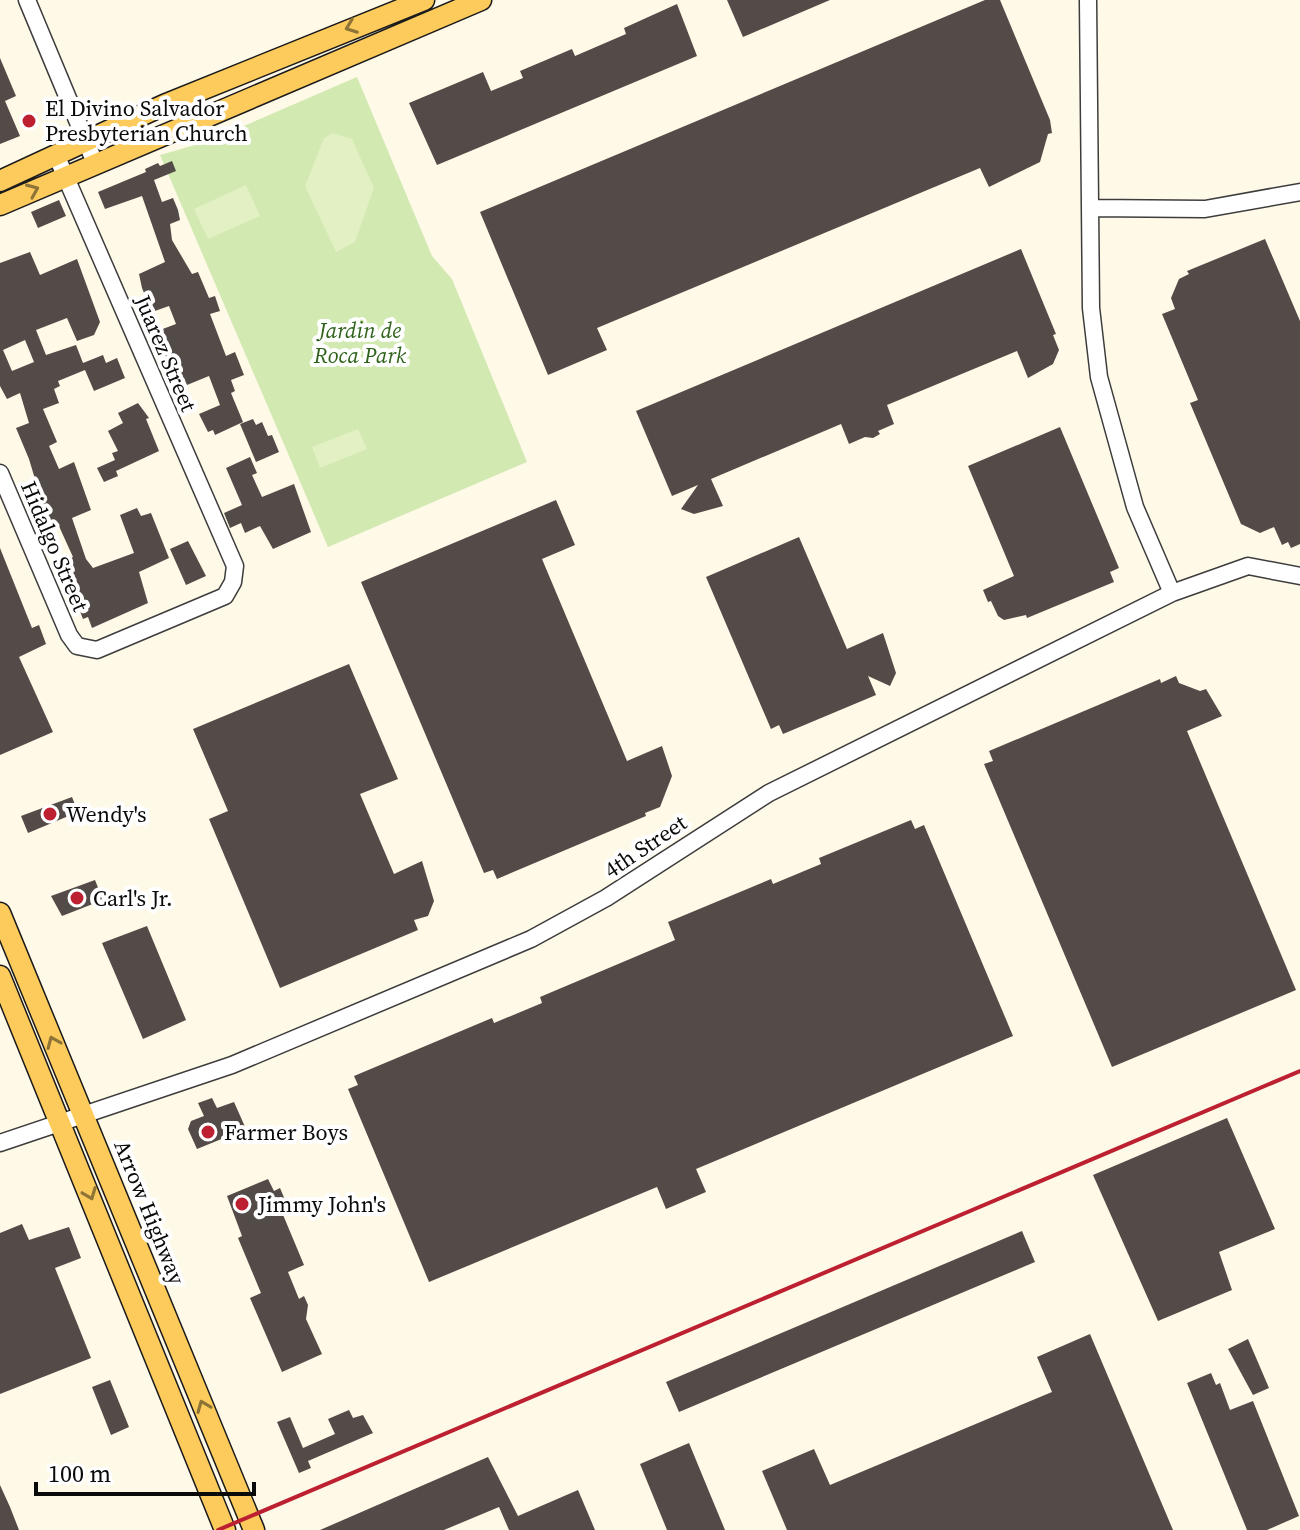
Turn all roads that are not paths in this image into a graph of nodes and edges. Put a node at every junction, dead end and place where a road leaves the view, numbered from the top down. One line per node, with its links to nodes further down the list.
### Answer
1 (27, 0): 6 (street)
2 (424, 0): 6 (main road, one-way to 6)
3 (481, 0): 5 (main road)
4 (1088, 0): 12 (street)
5 (448, 6): 7 (main road)
6 (87, 144): 7 (street); 8 (main road)
7 (95, 163): 8 (main road)
8 (62, 166): 9 (main road); 11 (main road, one-way to 8); 16 (street, Juarez Street)
9 (0, 181)
10 (1300, 192): 12 (street)
11 (0, 205)
12 (1092, 208): 15 (street)
13 (0, 473): 16 (street, Hidalgo Street)
14 (1300, 576): 15 (street, 4th Street)
15 (1172, 593): 19 (street, 4th Street)
16 (69, 635)
17 (0, 913): 19 (main road, Arrow Highway, one-way to 17)
18 (0, 976): 20 (main road)
19 (83, 1114): 20 (street, 4th Street); 23 (main road, Arrow Highway, one-way to 19)
20 (62, 1122): 21 (street, 4th Street); 22 (main road, one-way to 22)
21 (0, 1143)
22 (225, 1530)
23 (254, 1530)

